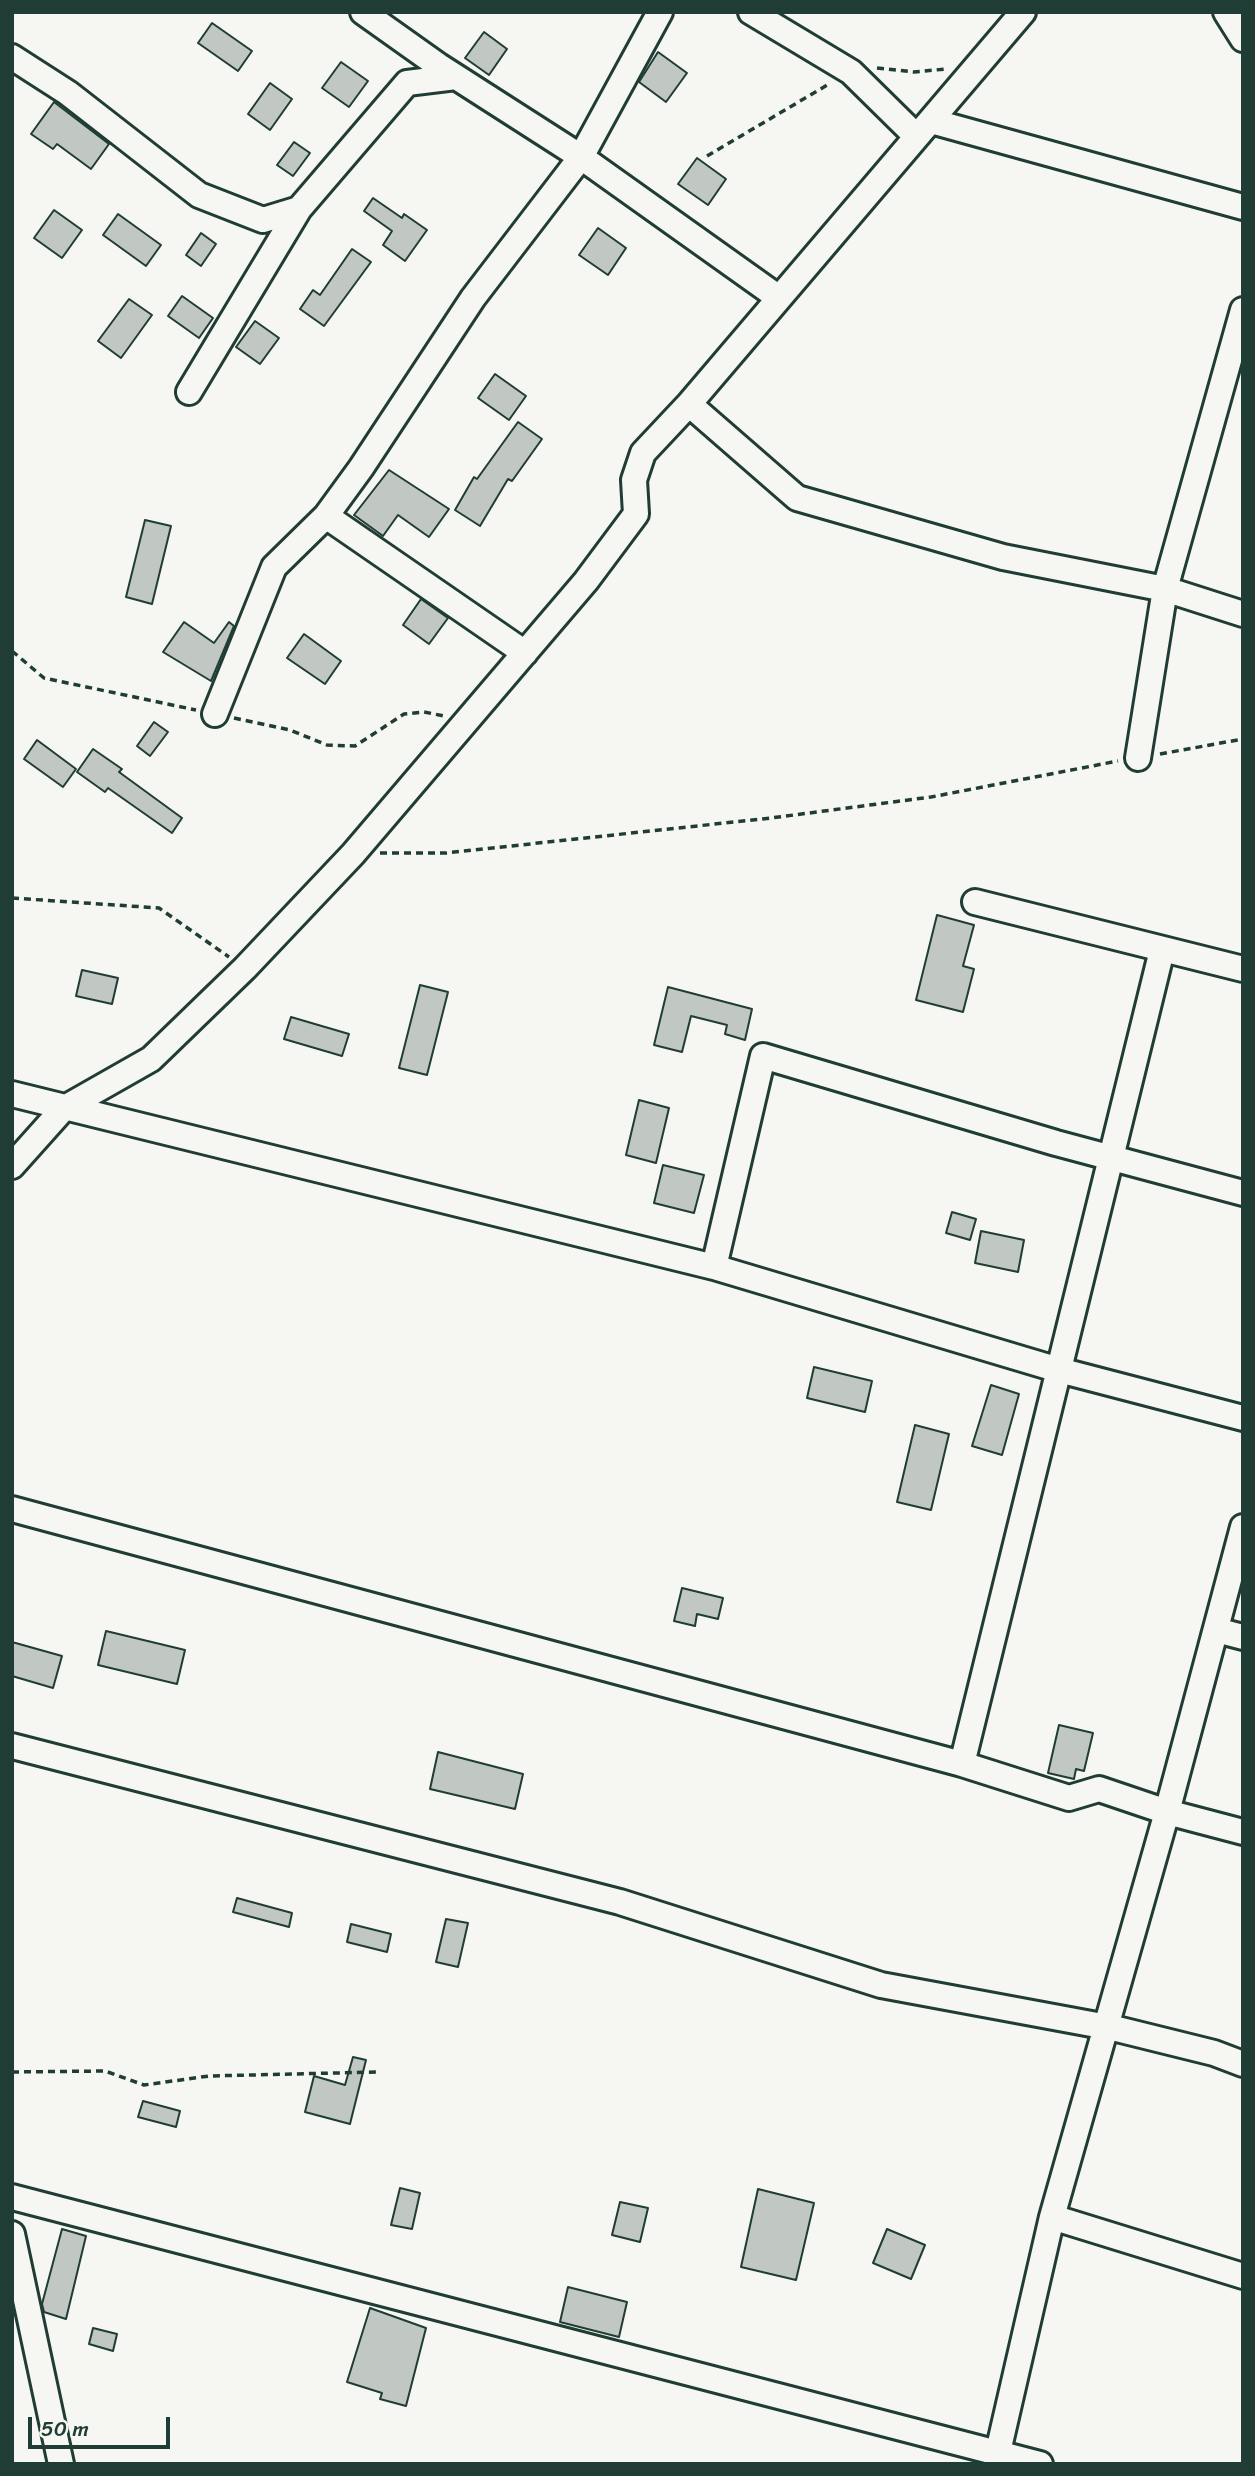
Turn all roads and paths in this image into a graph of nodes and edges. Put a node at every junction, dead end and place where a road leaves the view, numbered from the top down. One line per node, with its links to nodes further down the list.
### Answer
1 (363, 12): 10 (street)
2 (660, 12): 13 (street)
3 (751, 12): 9 (street)
4 (1023, 12): 8 (street)
5 (1226, 12): 6 (street)
6 (1243, 39)
7 (12, 57): 15 (street)
8 (973, 69): 9 (path); 11 (street)
9 (851, 72): 11 (street); 12 (path)
10 (456, 77): 13 (street); 15 (street)
11 (923, 128): 14 (street); 16 (street)
12 (707, 156)
13 (581, 157): 16 (street); 20 (street)
14 (1243, 208)
15 (299, 209): 18 (street)
16 (779, 298): 19 (street)
17 (1243, 310): 21 (street)
18 (189, 392)
19 (689, 404): 21 (street); 23 (street)
20 (326, 516): 23 (street); 24 (street)
21 (1165, 589): 22 (street); 26 (street)
22 (1243, 614)
23 (525, 653): 27 (street)
24 (215, 714)
25 (1243, 740): 26 (path)
26 (1138, 758): 27 (path)
27 (353, 854): 31 (street)
28 (12, 898): 31 (path)
29 (975, 902): 30 (street)
30 (1162, 950): 32 (street); 35 (street)
31 (245, 968): 34 (street)
32 (1243, 969)
33 (12, 1094): 34 (street)
34 (63, 1109): 36 (street); 38 (street)
35 (1111, 1157): 37 (street); 38 (street); 39 (street)
36 (12, 1166)
37 (1243, 1193)
38 (714, 1267): 39 (street)
39 (1059, 1370): 40 (street); 46 (street)
40 (1243, 1418)
41 (12, 1509): 46 (street)
42 (1243, 1527): 43 (street)
43 (1216, 1630): 44 (street); 47 (street)
44 (1243, 1637)
45 (12, 1746): 49 (street)
46 (962, 1764): 47 (street)
47 (1167, 1812): 48 (street); 49 (street)
48 (1243, 1832)
49 (1108, 2027): 50 (street); 54 (street)
50 (1243, 2064)
51 (12, 2072): 52 (path)
52 (377, 2072)
53 (12, 2197): 57 (street)
54 (1052, 2217): 56 (street); 57 (street)
55 (12, 2234): 58 (street)
56 (1243, 2276)
57 (998, 2452): 59 (street)
58 (61, 2464)
59 (1040, 2464)

